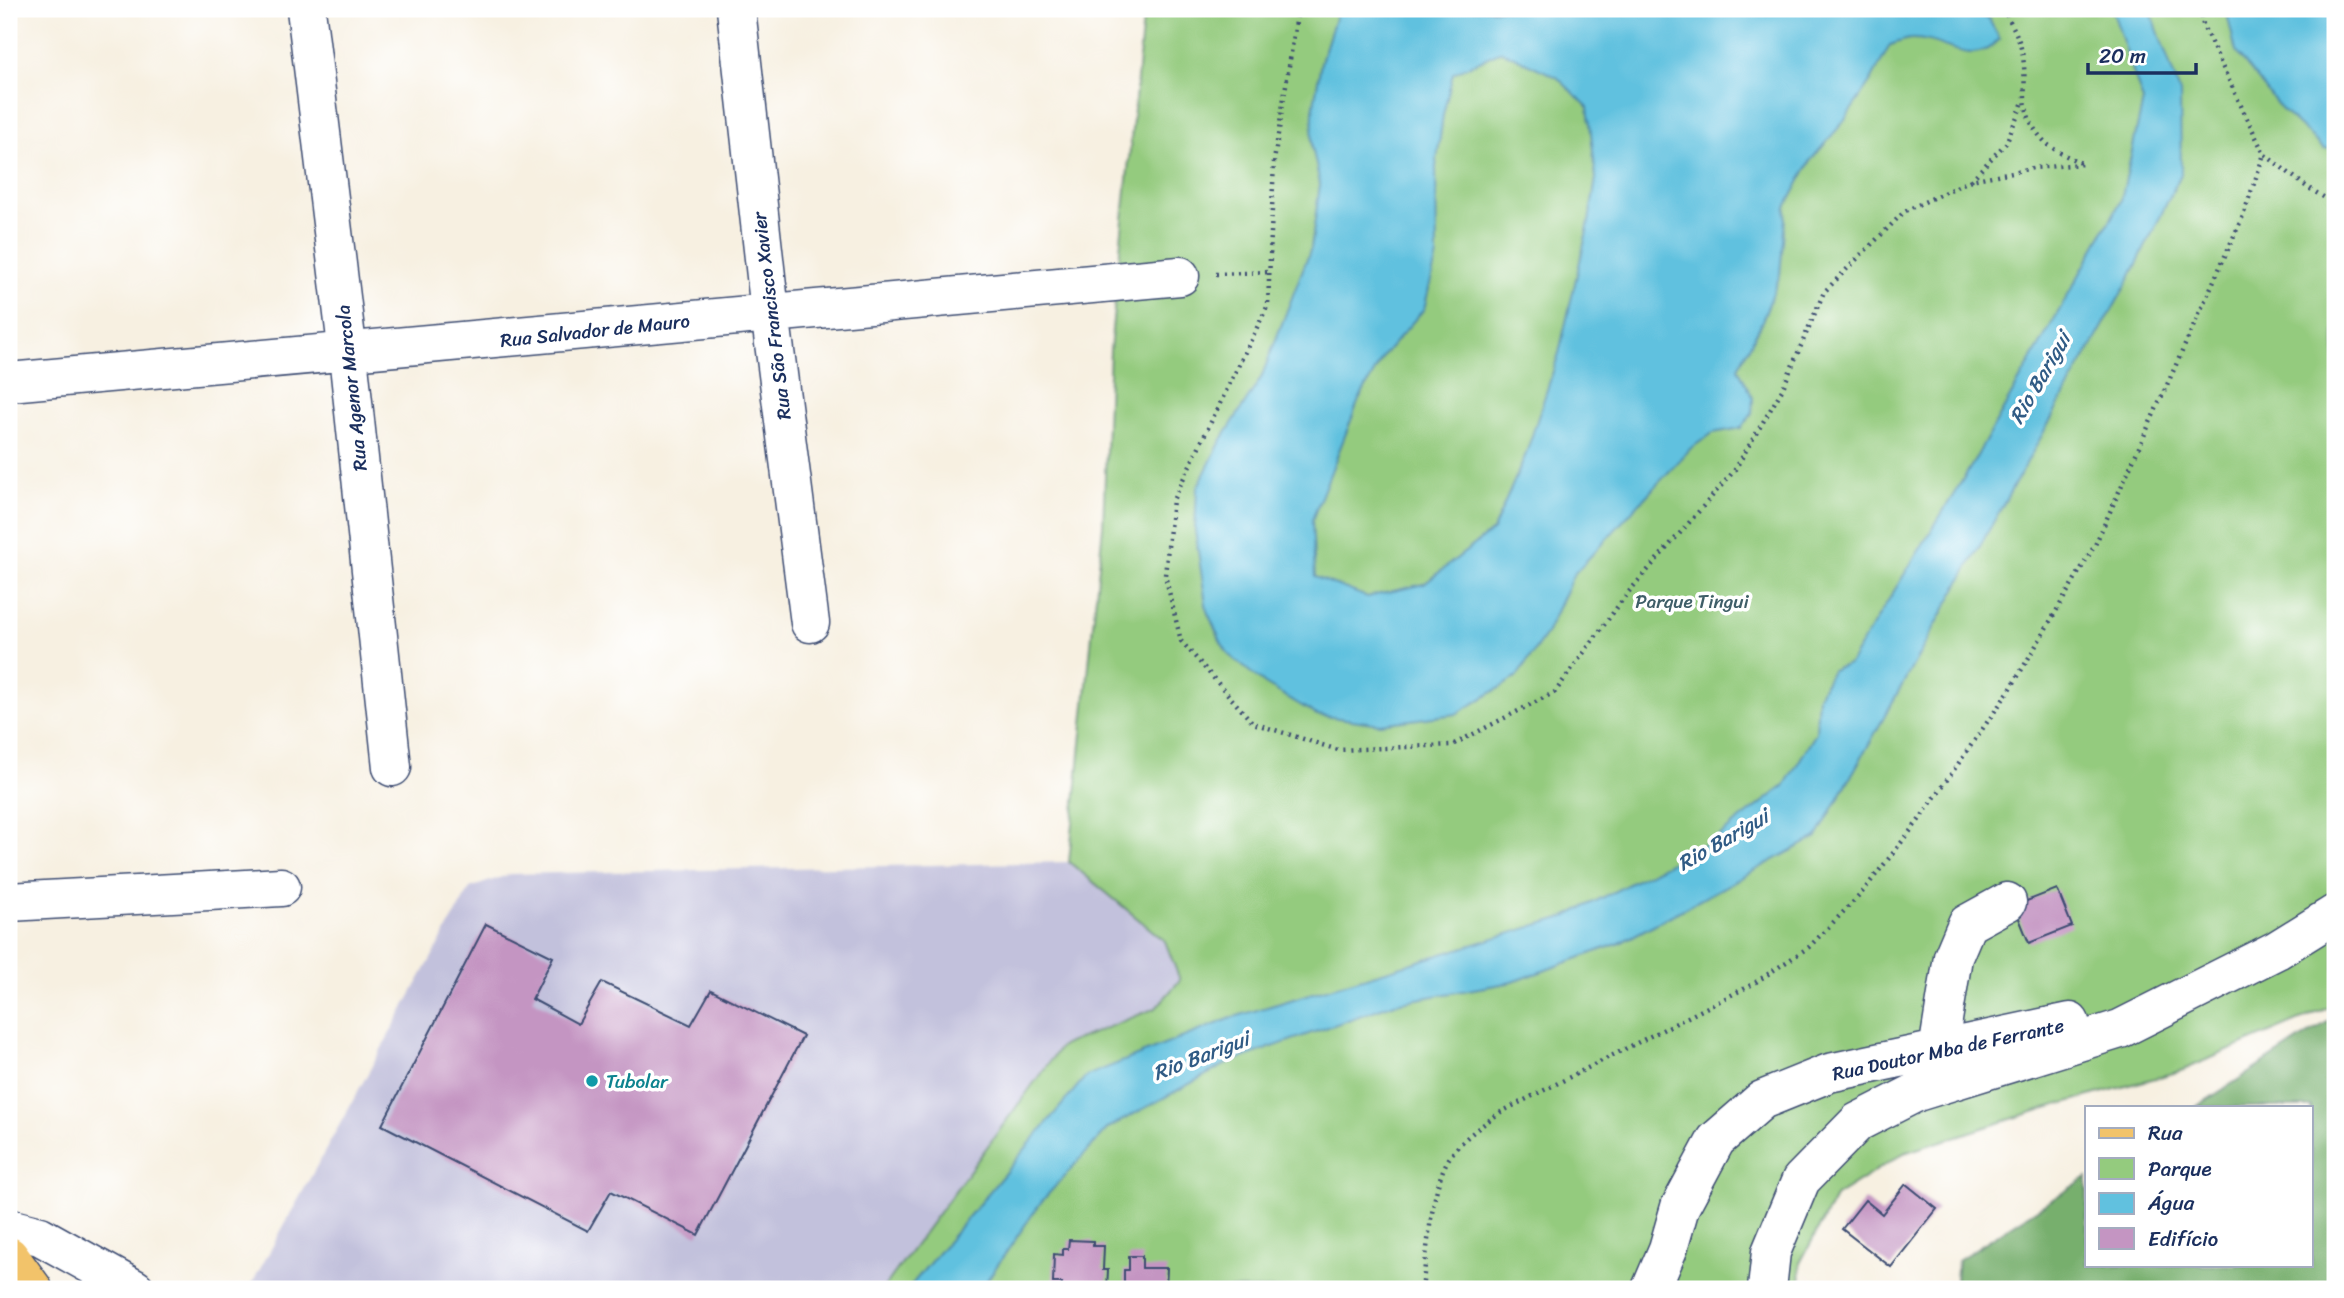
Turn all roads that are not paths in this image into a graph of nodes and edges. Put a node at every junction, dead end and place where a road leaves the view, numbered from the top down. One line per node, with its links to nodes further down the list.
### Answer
1 (306, 9): 5 (street, Rua Agenor Marcola)
2 (736, 9): 4 (street, Rua São Francisco Xavier)
3 (1180, 276): 4 (street, Rua Salvador de Mauro)
4 (769, 312): 5 (street, Rua Salvador de Mauro); 7 (street, Rua São Francisco Xavier)
5 (348, 355): 6 (street, Rua Salvador de Mauro); 8 (street, Rua Agenor Marcola)
6 (9, 382)
7 (810, 623)
8 (392, 767)
9 (281, 887): 10 (street)
10 (9, 902)
11 (2007, 902): 14 (street)
12 (2335, 914): 13 (street, Rua Doutor Mba de Ferrante)
13 (2191, 993): 14 (street, Rua Doutor Mba de Ferrante); 18 (street, Rua Doutor Mba de Ferrante)
14 (1938, 1051): 17 (street, Rua Doutor Mba de Ferrante)
15 (9, 1228): 16 (street)
16 (135, 1289)
17 (1651, 1289)
18 (1767, 1289)

